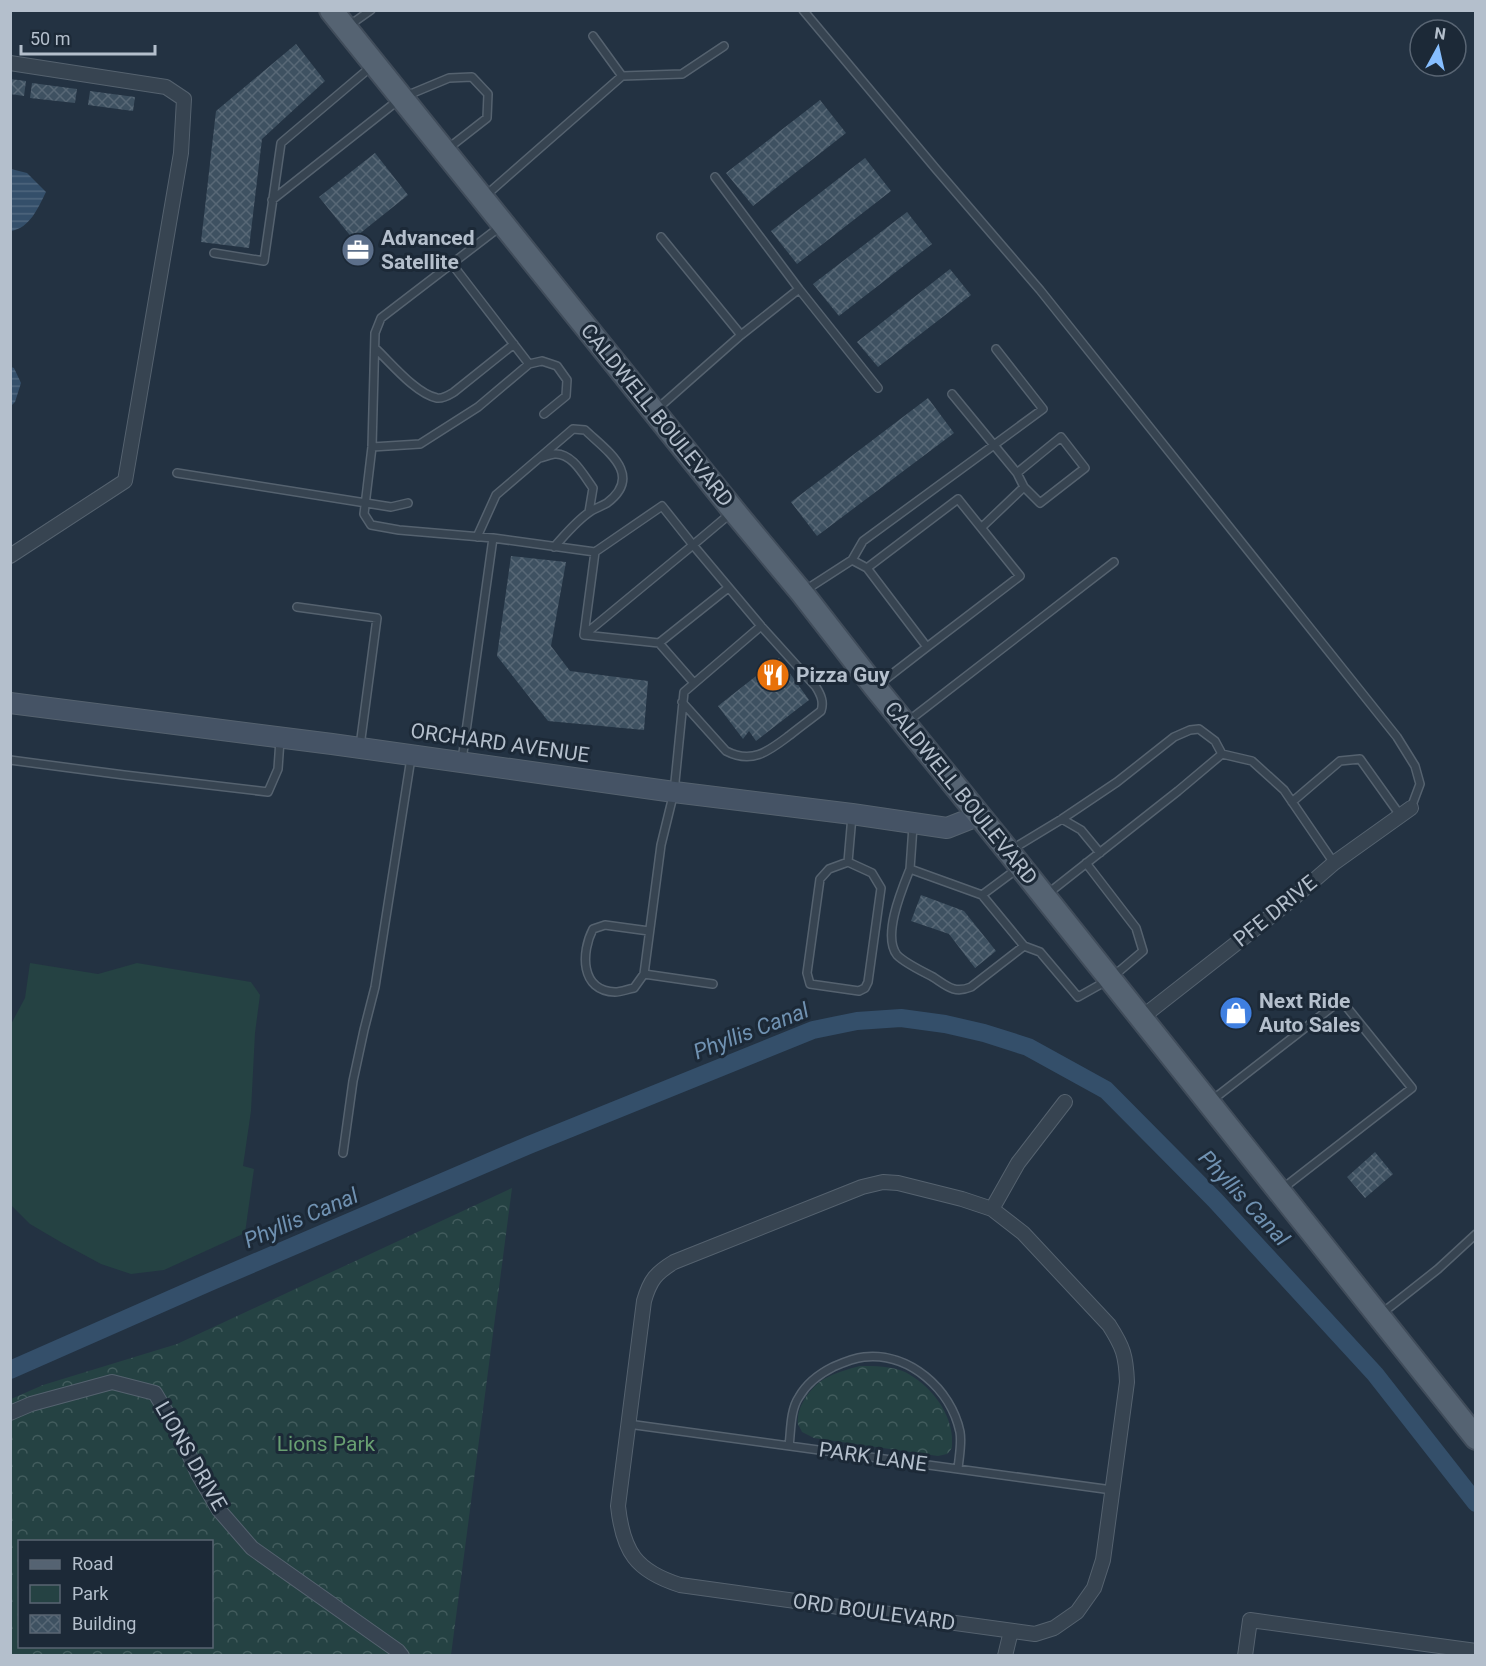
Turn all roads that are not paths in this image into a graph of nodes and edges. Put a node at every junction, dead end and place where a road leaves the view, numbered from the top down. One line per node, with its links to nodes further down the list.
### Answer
1 (331, 10): 4 (main road, CALDWELL BOULEVARD)
2 (371, 10): 4 (lane)
3 (803, 10): 69 (lane)
4 (345, 29): 8 (main road, CALDWELL BOULEVARD)
5 (593, 36): 9 (lane)
6 (724, 46): 9 (lane)
7 (10, 63): 45 (street)
8 (374, 65): 10 (main road, CALDWELL BOULEVARD); 14 (lane)
9 (622, 76): 13 (lane)
10 (401, 98): 11 (main road, CALDWELL BOULEVARD); 11 (lane); 14 (lane)
11 (444, 151): 13 (main road, CALDWELL BOULEVARD)
12 (715, 177): 19 (lane)
13 (483, 199): 15 (main road, CALDWELL BOULEVARD)
14 (272, 200): 17 (lane)
15 (503, 224): 18 (lane); 27 (main road, CALDWELL BOULEVARD)
16 (661, 237): 20 (lane)
17 (214, 253)
18 (452, 264): 21 (lane); 22 (lane)
19 (800, 289): 20 (lane); 25 (lane)
20 (741, 335): 27 (lane)
21 (514, 344): 22 (lane); 24 (lane)
22 (375, 348): 30 (lane)
23 (996, 349): 29 (lane)
24 (529, 364): 28 (lane); 30 (lane)
25 (878, 388)
26 (952, 394): 29 (lane)
27 (654, 412): 37 (main road, CALDWELL BOULEVARD)
28 (544, 414)
29 (994, 445): 33 (lane); 46 (lane)
30 (372, 447): 35 (lane)
31 (537, 459): 38 (lane); 38 (lane); 40 (lane)
32 (177, 473): 35 (lane)
33 (1017, 473): 34 (lane); 34 (lane)
34 (1024, 487): 39 (lane)
35 (366, 502): 36 (lane); 40 (lane)
36 (408, 503)
37 (734, 511): 42 (lane); 50 (main road, CALDWELL BOULEVARD)
38 (589, 512): 43 (lane)
39 (982, 527): 48 (lane); 55 (lane)
40 (477, 537): 41 (lane)
41 (493, 538): 43 (lane); 66 (lane)
42 (693, 545): 44 (lane); 49 (lane); 53 (lane)
43 (554, 547): 44 (lane)
44 (595, 552): 53 (lane)
45 (10, 556)
46 (852, 560): 48 (lane); 50 (lane)
47 (1114, 562): 60 (lane)
48 (867, 568): 55 (lane)
49 (728, 588): 52 (lane); 54 (lane)
50 (802, 593): 57 (main road, CALDWELL BOULEVARD)
51 (297, 608): 62 (lane)
52 (762, 626): 56 (lane); 58 (lane)
53 (584, 634): 54 (lane)
54 (659, 643): 56 (lane)
55 (927, 647): 57 (lane)
56 (694, 683): 58 (lane)
57 (875, 687): 60 (main road, CALDWELL BOULEVARD)
58 (682, 702): 67 (lane)
59 (10, 703): 61 (street, ORCHARD AVENUE)
60 (905, 723): 71 (main road, CALDWELL BOULEVARD)
61 (280, 738): 62 (street, ORCHARD AVENUE); 65 (lane)
62 (360, 748): 64 (street, ORCHARD AVENUE)
63 (1222, 754): 68 (lane); 72 (lane); 74 (lane)
64 (411, 755): 66 (street, ORCHARD AVENUE); 90 (lane)
65 (10, 759)
66 (462, 762): 67 (street, ORCHARD AVENUE)
67 (674, 792): 70 (street, ORCHARD AVENUE); 82 (lane)
68 (1292, 802): 69 (lane); 78 (lane)
69 (1405, 812): 78 (street, PFE DRIVE)
70 (852, 814): 73 (street, ORCHARD AVENUE); 76 (lane)
71 (980, 815): 73 (street, ORCHARD AVENUE); 75 (main road, CALDWELL BOULEVARD)
72 (1062, 819): 74 (lane); 75 (lane)
73 (914, 823): 79 (lane)
74 (1100, 853): 77 (lane)
75 (1015, 859): 80 (lane); 81 (main road, CALDWELL BOULEVARD)
76 (848, 862): 76 (lane)
77 (1086, 863): 81 (lane); 85 (lane)
78 (1334, 863): 87 (street, PFE DRIVE)
79 (910, 870): 80 (lane); 83 (lane)
80 (982, 895): 83 (lane)
81 (1044, 896): 85 (main road, CALDWELL BOULEVARD)
82 (649, 931): 84 (lane); 84 (lane)
83 (1024, 946): 85 (lane)
84 (644, 974): 86 (lane)
85 (1110, 978): 87 (main road, CALDWELL BOULEVARD)
86 (713, 984)
87 (1141, 1018): 89 (main road, CALDWELL BOULEVARD)
88 (1065, 1102): 92 (street)
89 (1209, 1103): 91 (main road, CALDWELL BOULEVARD); 91 (lane)
90 (343, 1153)
91 (1280, 1191): 94 (main road, CALDWELL BOULEVARD)
92 (992, 1209): 96 (street, ORD BOULEVARD); 100 (street, ORD BOULEVARD)
93 (1476, 1234): 94 (lane)
94 (1379, 1316): 97 (main road, CALDWELL BOULEVARD)
95 (10, 1413): 104 (street, LIONS DRIVE)
96 (628, 1424): 98 (lane, PARK LANE); 101 (street, ORD BOULEVARD)
97 (1476, 1438)
98 (789, 1446): 99 (lane, PARK LANE); 99 (lane, PARK LANE)
99 (958, 1469): 100 (lane, PARK LANE)
100 (1112, 1490): 101 (street, ORD BOULEVARD)
101 (1011, 1631): 105 (street)
102 (1428, 1650): 103 (street); 106 (street)
103 (1476, 1651)
104 (402, 1656)
105 (1005, 1656)
106 (1245, 1656)

